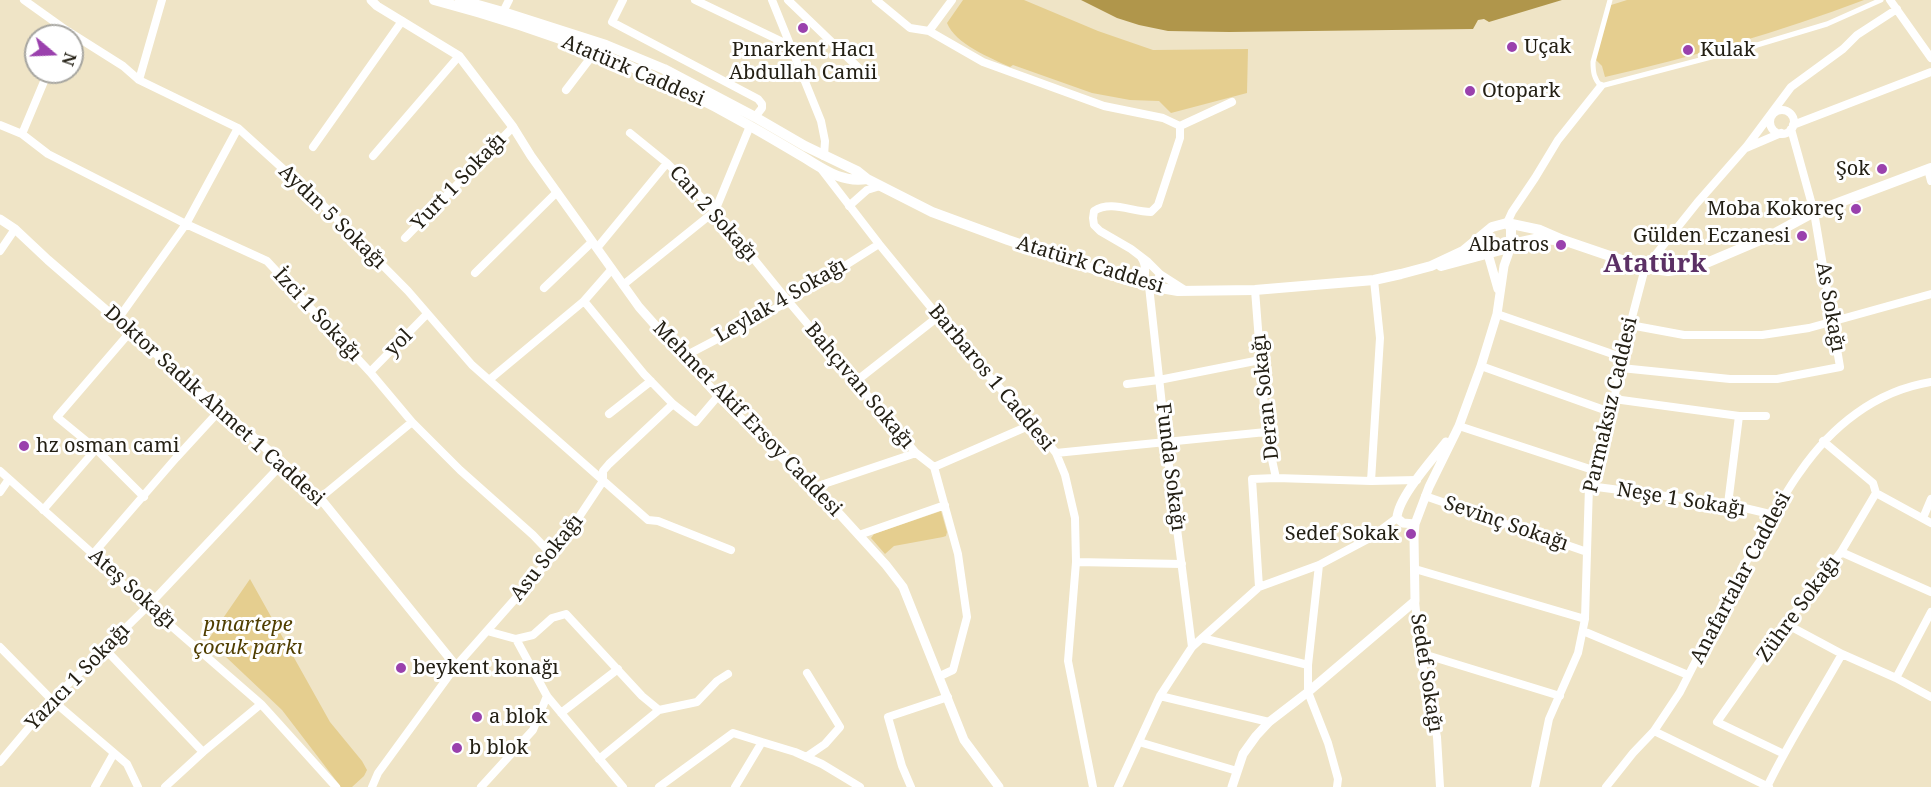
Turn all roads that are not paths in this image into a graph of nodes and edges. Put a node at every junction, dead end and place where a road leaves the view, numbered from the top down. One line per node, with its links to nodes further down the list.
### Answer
1 (24, 0): 19 (street, Aydın 5 Sokağı)
2 (162, 0): 28 (street)
3 (434, 0): 23 (main road, Atatürk Caddesi)
4 (460, 0): 17 (main road, Atatürk Caddesi)
5 (509, 0): 17 (street)
6 (623, 0): 34 (street)
7 (695, 0): 22 (street)
8 (772, 0): 22 (street)
9 (788, 0): 27 (street)
10 (876, 0): 20 (street)
11 (1610, 0): 30 (street)
12 (1881, 0): 30 (street)
13 (1890, 0): 16 (street)
14 (375, 2): 18 (street, Mehmet Akif Ersoy Caddesi)
15 (950, 2): 20 (street)
16 (1897, 9): 25 (street); 33 (street)
17 (504, 12): 34 (main road, Atatürk Caddesi)
18 (402, 21): 24 (street, Mehmet Akif Ersoy Caddesi); 43 (street)
19 (53, 24)
20 (929, 31): 36 (street)
21 (84, 44): 28 (street, Aydın 5 Sokağı)
22 (789, 45): 46 (street)
23 (596, 52): 31 (street); 34 (main road, Atatürk Caddesi)
24 (459, 56): 37 (street, Mehmet Akif Ersoy Caddesi); 45 (street)
25 (1931, 58)
26 (1931, 72): 38 (street)
27 (867, 76)
28 (139, 80): 39 (street, Aydın 5 Sokağı)
29 (43, 84): 41 (street)
30 (1601, 86): 59 (street)
31 (566, 90)
32 (1232, 102): 36 (street)
33 (1773, 113): 38 (street); 42 (street); 44 (street)
34 (753, 122): 46 (main road, Atatürk Caddesi); 49 (main road, Atatürk Caddesi); 56 (street)
35 (0, 125): 41 (street, İzci 1 Sokağı)
36 (1180, 126): 70 (street)
37 (513, 127): 53 (street, Mehmet Akif Ersoy Caddesi); 63 (street, Yurt 1 Sokağı)
38 (1792, 127): 42 (street); 57 (street, As Sokağı)
39 (238, 128): 60 (street); 86 (street, Aydın 5 Sokağı)
40 (630, 133): 47 (street, Can 2 Sokağı)
41 (22, 134): 60 (street, İzci 1 Sokağı)
42 (1781, 134): 44 (street)
43 (313, 147)
44 (1744, 149): 72 (street)
45 (373, 156)
46 (824, 156): 49 (main road); 50 (main road, Atatürk Caddesi)
47 (667, 163): 56 (street, Can 2 Sokağı); 66 (street)
48 (1929, 168): 51 (street); 57 (main road)
49 (821, 169): 50 (main road, Atatürk Caddesi); 55 (street, Barbaros 1 Caddesi)
50 (867, 179): 52 (main road, Atatürk Caddesi); 54 (street)
51 (1931, 181)
52 (880, 186): 54 (street); 78 (main road, Atatürk Caddesi)
53 (557, 192): 66 (street, Mehmet Akif Ersoy Caddesi); 74 (street)
54 (860, 195): 55 (street)
55 (849, 206): 65 (street, Barbaros 1 Caddesi)
56 (715, 211): 77 (street); 85 (street, Can 2 Sokağı)
57 (1814, 212): 72 (main road); 90 (street, As Sokağı)
58 (0, 219): 61 (street, Doktor Sadık Ahmet 1 Caddesi)
59 (1507, 223): 62 (main road); 64 (main road); 67 (main road)
60 (186, 224): 89 (street); 98 (street, İzci 1 Sokağı)
61 (15, 229): 68 (street); 89 (street, Doktor Sadık Ahmet 1 Caddesi)
62 (1484, 233): 69 (main road); 71 (main road)
63 (405, 238)
64 (1563, 240): 67 (main road); 72 (main road)
65 (879, 244): 85 (street, Leylak 4 Sokağı); 88 (street, Barbaros 1 Caddesi)
66 (594, 245): 73 (street, Mehmet Akif Ersoy Caddesi); 79 (street)
67 (1511, 246): 69 (main road); 82 (street)
68 (0, 251)
69 (1488, 254): 71 (main road); 82 (street)
70 (1140, 256): 75 (street); 78 (street, Funda Sokağı)
71 (1431, 266): 76 (main road, Atatürk Caddesi)
72 (1645, 268): 91 (street, Parmaksız Caddesi)
73 (612, 269): 77 (street, Mehmet Akif Ersoy Caddesi); 84 (street)
74 (474, 273)
75 (1160, 274): 78 (street); 81 (street)
76 (1374, 280): 80 (main road, Atatürk Caddesi); 130 (street)
77 (623, 285): 93 (street, Mehmet Akif Ersoy Caddesi)
78 (1145, 285): 81 (main road, Atatürk Caddesi); 100 (street, Funda Sokağı)
79 (544, 288)
80 (1255, 290): 81 (main road, Atatürk Caddesi); 95 (street, Deran Sokağı)
81 (1187, 291)
82 (1500, 294): 87 (street)
83 (1931, 294): 90 (street)
84 (584, 301): 99 (street); 101 (street)
85 (788, 302): 93 (street, Leylak 4 Sokağı); 102 (street, Bahçıvan Sokağı)
86 (427, 314): 98 (street, yol); 99 (street, Aydın 5 Sokağı)
87 (1497, 314): 94 (street); 96 (street)
88 (939, 316): 102 (street); 114 (street, Barbaros 1 Caddesi)
89 (118, 319): 92 (street, Doktor Sadık Ahmet 1 Caddesi)
90 (1831, 321): 91 (street); 97 (street, As Sokağı)
91 (1630, 325): 94 (street, Parmaksız Caddesi)
92 (131, 331): 108 (street, Doktor Sadık Ahmet 1 Caddesi); 119 (street)
93 (682, 357): 105 (street, Mehmet Akif Ersoy Caddesi)
94 (1624, 358): 97 (street, Parmaksız Caddesi)
95 (1260, 360): 100 (street); 116 (street, Deran Sokağı)
96 (1481, 366): 109 (street); 115 (street)
97 (1621, 368): 106 (street, Parmaksız Caddesi)
98 (370, 372): 113 (street, İzci 1 Sokağı)
99 (489, 380): 129 (street, Aydın 5 Sokağı)
100 (1159, 380): 104 (street); 118 (street, Funda Sokağı)
101 (651, 381): 107 (street); 110 (street)
102 (855, 382): 120 (street, Bahçıvan Sokağı)
103 (1931, 382): 117 (street, Anafartalar Caddesi)
104 (1127, 384)
105 (718, 396): 107 (street); 132 (street, Mehmet Akif Ersoy Caddesi)
106 (1614, 399): 109 (street, Parmaksız Caddesi); 111 (street)
107 (673, 404): 129 (street, Asu Sokağı)
108 (220, 410): 122 (street, Doktor Sadık Ahmet 1 Caddesi); 136 (street)
109 (1610, 412): 124 (street, Parmaksız Caddesi)
110 (609, 414)
111 (1739, 416): 112 (street); 140 (street)
112 (1766, 416)
113 (412, 422): 137 (street); 154 (street, İzci 1 Sokağı)
114 (1033, 424): 121 (street, Barbaros 1 Caddesi); 123 (street)
115 (1459, 426): 124 (street); 128 (street); 133 (street)
116 (1266, 432): 118 (street); 126 (street, Deran Sokağı)
117 (1823, 441): 135 (street); 144 (street, Anafartalar Caddesi)
118 (1166, 442): 121 (street); 156 (street, Funda Sokağı)
119 (96, 449): 136 (street); 143 (street)
120 (916, 453): 123 (street, Bahçıvan Sokağı); 132 (street)
121 (1056, 453): 155 (street, Barbaros 1 Caddesi)
122 (284, 463): 137 (street, Doktor Sadık Ahmet 1 Caddesi); 162 (street, Yazıcı 1 Sokağı)
123 (934, 467): 141 (street)
124 (1593, 470): 131 (street, Parmaksız Caddesi)
125 (0, 471): 127 (street, Ateş Sokağı)
126 (1276, 478): 130 (street); 159 (street, Deran Sokağı)
127 (9, 479): 134 (street); 143 (street, Ateş Sokağı)
128 (1417, 480): 130 (street); 133 (street); 139 (street)
129 (603, 481): 150 (street, Aydın 5 Sokağı); 154 (street, Asu Sokağı)
130 (1371, 481)
131 (1589, 486): 140 (street, Neşe 1 Sokağı); 151 (street, Parmaksız Caddesi)
132 (815, 487): 149 (street, Mehmet Akif Ersoy Caddesi)
133 (1427, 491): 142 (street); 151 (street, Sevinç Sokağı)
134 (0, 492)
135 (1876, 493): 146 (street); 152 (street, Zühre Sokağı)
136 (144, 497): 153 (street)
137 (320, 498): 176 (street, Doktor Sadık Ahmet 1 Caddesi)
138 (1931, 500): 146 (street)
139 (1403, 501): 142 (street); 145 (street)
140 (1728, 504): 144 (street, Neşe 1 Sokağı)
141 (945, 505): 149 (street); 180 (street)
142 (1421, 507): 148 (street)
143 (43, 510): 153 (street, Ateş Sokağı)
144 (1774, 515): 181 (street, Anafartalar Caddesi)
145 (1397, 518): 148 (street); 157 (street)
146 (1923, 518): 147 (street)
147 (1931, 523)
148 (1415, 524): 158 (street, Sedef Sokağı)
149 (859, 535): 180 (street, Mehmet Akif Ersoy Caddesi)
150 (731, 550)
151 (1587, 552): 164 (street, Parmaksız Caddesi)
152 (1841, 552): 160 (street); 165 (street, Zühre Sokağı)
153 (93, 554): 162 (street, Ateş Sokağı)
154 (553, 556): 166 (street, Asu Sokağı)
155 (1076, 562): 156 (street); 216 (street, Barbaros 1 Caddesi)
156 (1182, 564): 171 (street, Funda Sokağı)
157 (1319, 565): 159 (street); 175 (street)
158 (1415, 568): 161 (street, Sedef Sokağı); 164 (street)
159 (1259, 587): 168 (street)
160 (1931, 592)
161 (1415, 601): 173 (street, Sedef Sokağı); 183 (street)
162 (149, 605): 172 (street, Yazıcı 1 Sokağı); 190 (street, Ateş Sokağı)
163 (1931, 612): 182 (street)
164 (1585, 619): 167 (street, Parmaksız Caddesi)
165 (1786, 624): 174 (street); 199 (street, Zühre Sokağı)
166 (487, 631): 169 (street); 176 (street, Asu Sokağı)
167 (1583, 631): 181 (street); 186 (street, Parmaksız Caddesi)
168 (1202, 638): 171 (street); 175 (street)
169 (516, 639): 177 (street); 184 (street)
170 (0, 647): 189 (street)
171 (1192, 647): 185 (street)
172 (104, 648): 189 (street, Yazıcı 1 Sokağı); 197 (street)
173 (1420, 653): 186 (street); 220 (street, Sedef Sokağı)
174 (1842, 654): 182 (street); 199 (street)
175 (1308, 665): 183 (street)
176 (456, 666): 208 (street, Asu Sokağı)
177 (618, 669): 191 (street); 192 (street)
178 (807, 673): 200 (street)
179 (728, 674): 191 (street)
180 (940, 675): 187 (street, Mehmet Akif Ersoy Caddesi)
181 (1688, 675): 194 (street, Anafartalar Caddesi)
182 (1896, 678): 188 (street)
183 (1308, 692): 193 (street); 219 (street)
184 (547, 696): 192 (street); 209 (street)
185 (1160, 696): 193 (street); 196 (street)
186 (1560, 696): 221 (street, Parmaksız Caddesi)
187 (948, 698): 214 (street); 215 (street, Mehmet Akif Ersoy Caddesi)
188 (1931, 698)
189 (51, 700): 198 (street); 202 (street, Yazıcı 1 Sokağı)
190 (261, 704): 197 (street); 207 (street, Ateş Sokağı)
191 (660, 710): 201 (street)
192 (561, 713): 201 (street)
193 (1269, 722): 203 (street)
194 (1654, 731): 222 (street, Anafartalar Caddesi); 223 (street)
195 (762, 742): 200 (street); 211 (street); 212 (street)
196 (1139, 742): 203 (street); 217 (street)
197 (203, 752): 206 (street)
198 (114, 753): 204 (street); 205 (street)
199 (1784, 754): 223 (street)
200 (806, 757): 213 (street)
201 (599, 759): 210 (street)
202 (0, 762)
203 (1237, 771): 218 (street)
204 (95, 787)
205 (138, 787)
206 (165, 787)
207 (336, 787)
208 (372, 787)
209 (482, 787)
210 (623, 787)
211 (659, 787)
212 (735, 787)
213 (860, 787)
214 (911, 787)
215 (999, 787)
216 (1093, 787)
217 (1118, 787)
218 (1232, 787)
219 (1337, 787)
220 (1440, 787)
221 (1536, 787)
222 (1606, 787)
223 (1768, 787)

